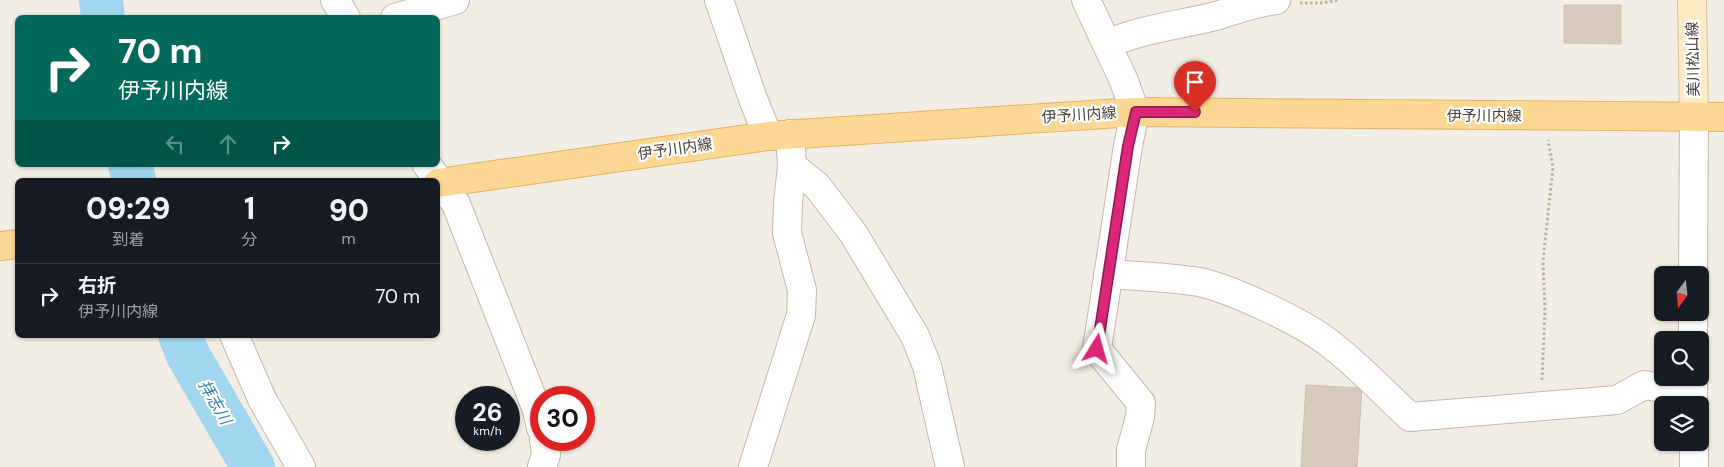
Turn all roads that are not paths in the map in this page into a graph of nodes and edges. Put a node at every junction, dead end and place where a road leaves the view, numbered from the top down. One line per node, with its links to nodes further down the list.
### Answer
1 (336, 0): 7 (street)
2 (455, 0): 8 (street)
3 (719, 0): 13 (street)
4 (1086, 0): 9 (street)
5 (1276, 0): 9 (street)
6 (1692, 0): 11 (main road, 美川松山線)
7 (344, 15)
8 (405, 15)
9 (1107, 44): 10 (street)
10 (1136, 112): 11 (main road, 伊予川内線); 13 (main road, 伊予川内線); 20 (street)
11 (1694, 117): 12 (main road, 伊予川内線); 19 (street)
12 (1724, 117)
13 (779, 135): 14 (street); 15 (main road, 伊予川内線)
14 (792, 166): 28 (street); 29 (street)
15 (435, 177)
16 (440, 183): 22 (street)
17 (15, 244): 18 (main road)
18 (0, 246)
19 (1694, 266)
20 (1108, 274): 23 (street); 30 (street)
21 (235, 338): 26 (street)
22 (530, 392)
23 (1693, 392)
24 (545, 451): 27 (street)
25 (1694, 451): 31 (street)
26 (301, 467)
27 (542, 467)
28 (753, 467)
29 (950, 467)
30 (1131, 467)
31 (1694, 467)

